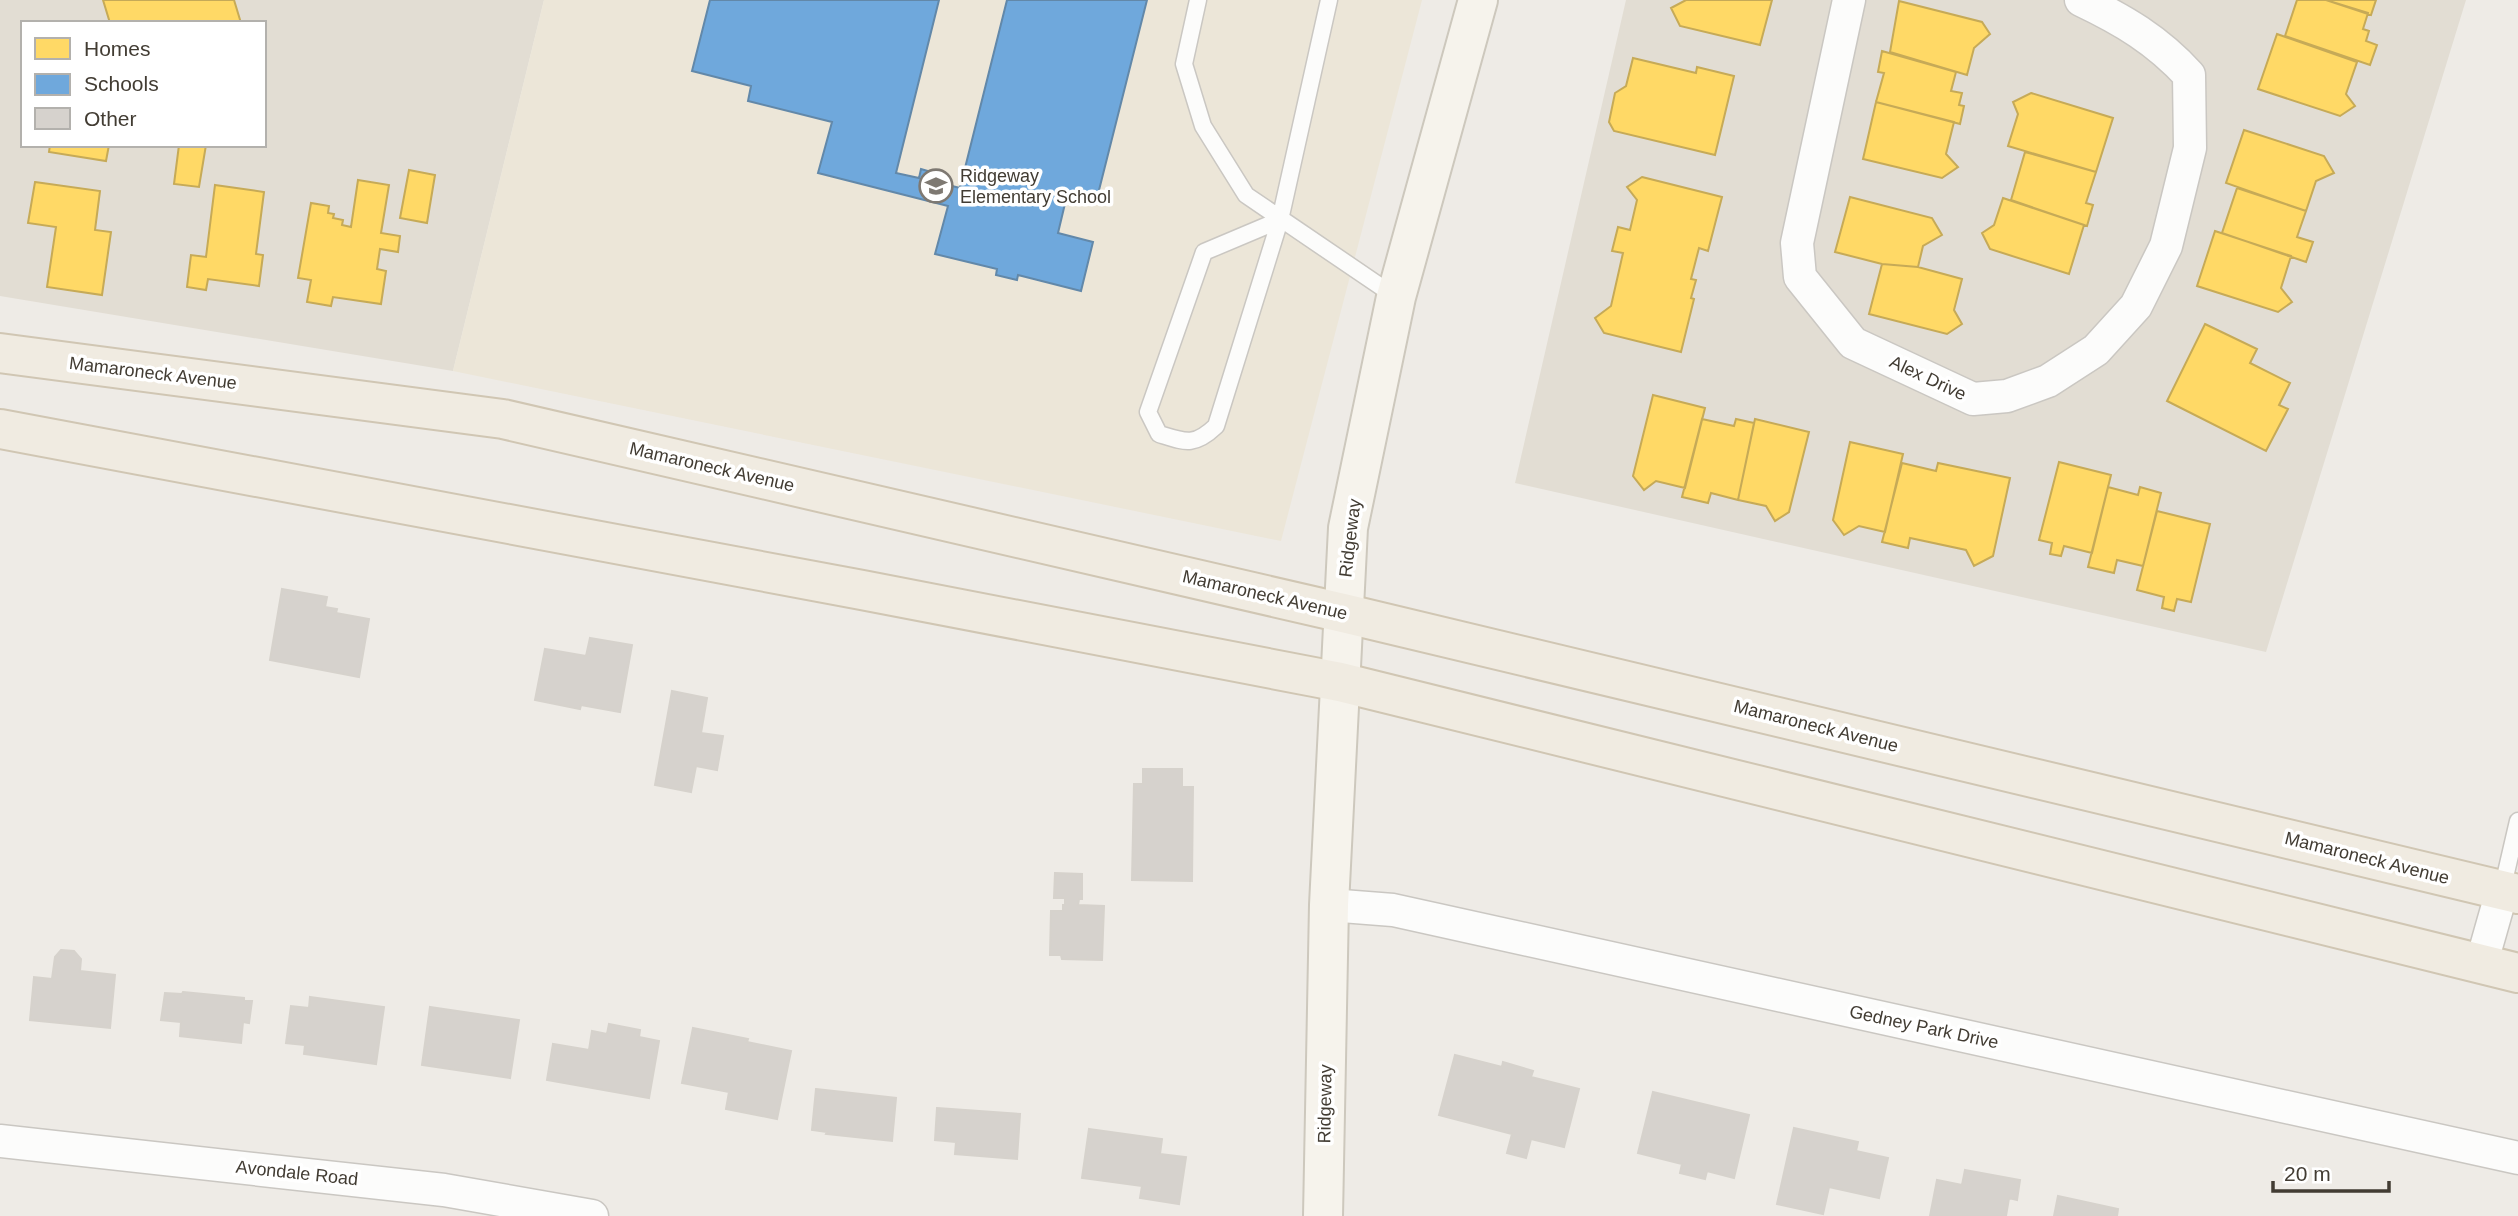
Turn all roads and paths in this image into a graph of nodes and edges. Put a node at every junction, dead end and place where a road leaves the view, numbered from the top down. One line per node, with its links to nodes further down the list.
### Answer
1 (1198, 0): 6 (lane)
2 (1329, 0): 6 (lane)
3 (1478, 0): 7 (street, Ridgeway)
4 (1849, 0): 5 (street, Alex Drive)
5 (2081, 0)
6 (1280, 220): 6 (lane); 7 (lane)
7 (1396, 297): 10 (street, Ridgeway)
8 (0, 353): 10 (main road, Mamaroneck Avenue)
9 (0, 429): 11 (main road)
10 (1343, 612): 11 (street, Ridgeway); 13 (main road, Mamaroneck Avenue)
11 (1340, 682): 14 (street, Ridgeway); 15 (main road)
12 (2518, 821): 13 (lane)
13 (2510, 892): 15 (street)
14 (1329, 905): 18 (street, Gedney Park Drive); 20 (street, Ridgeway)
15 (2481, 965): 16 (main road)
16 (2518, 973)
17 (0, 1141): 19 (street, Avondale Road)
18 (2518, 1158)
19 (592, 1216)
20 (1323, 1216)

